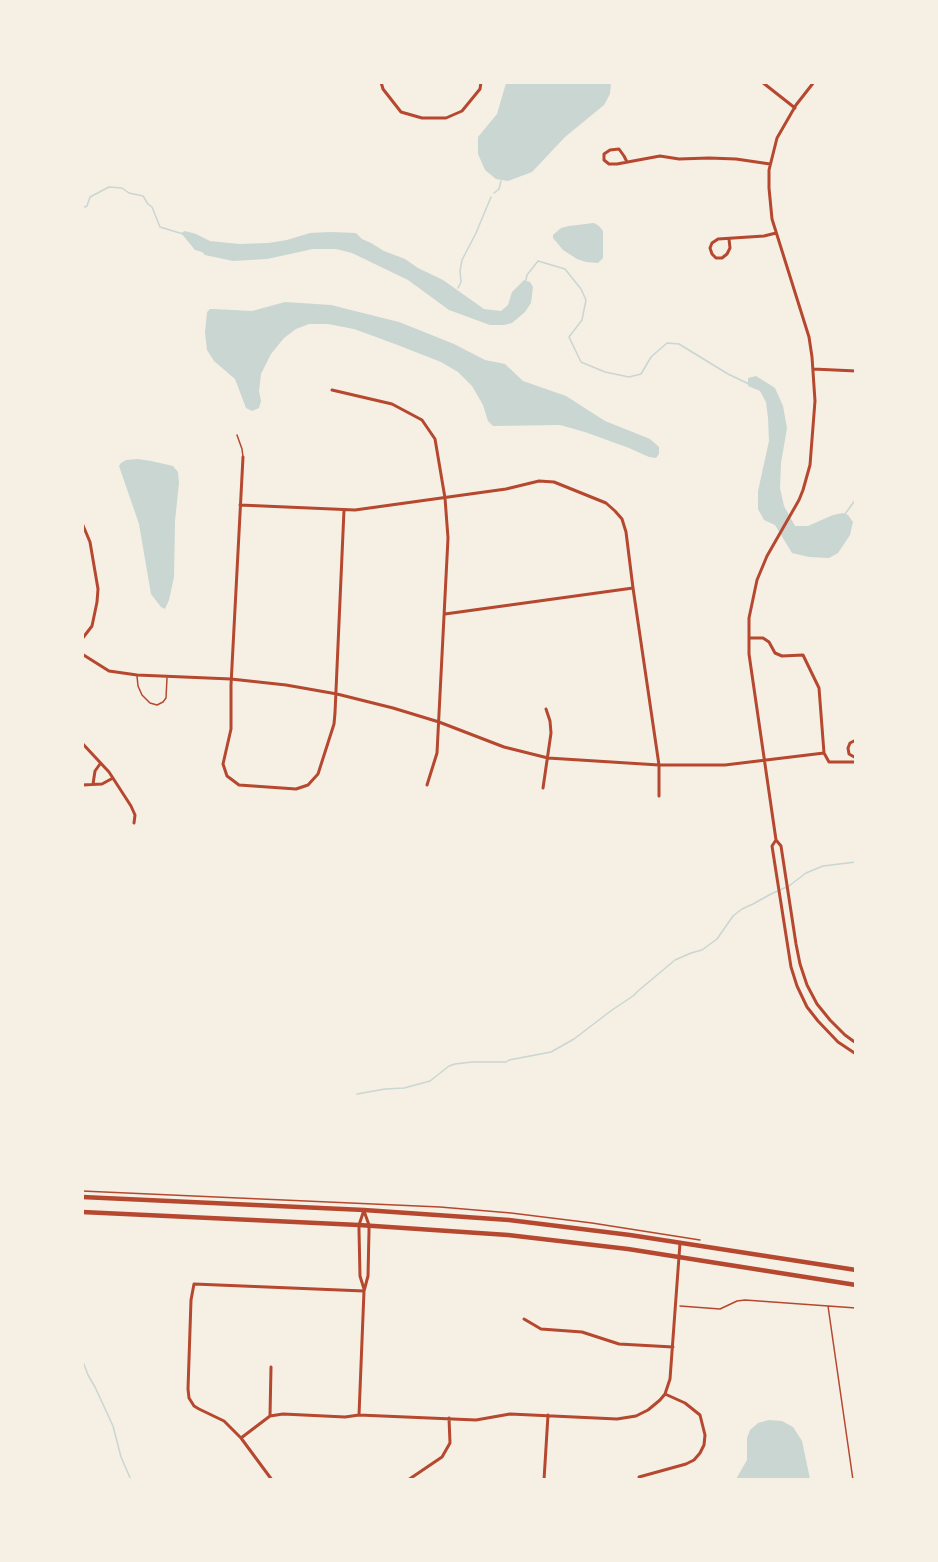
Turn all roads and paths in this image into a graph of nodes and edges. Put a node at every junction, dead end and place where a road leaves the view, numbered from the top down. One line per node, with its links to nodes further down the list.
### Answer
1 (381, 82): 2 (street)
2 (481, 82)
3 (762, 82): 5 (street)
4 (814, 82): 5 (street)
5 (795, 108): 7 (street)
6 (627, 162): 6 (street); 7 (street)
7 (771, 164): 8 (street)
8 (776, 233): 9 (street); 10 (street)
9 (729, 239): 9 (street)
10 (813, 369): 11 (street); 22 (street)
11 (855, 371)
12 (332, 390): 15 (street)
13 (237, 435): 14 (lane)
14 (243, 457): 16 (street)
15 (445, 498): 17 (street); 19 (street); 20 (street)
16 (240, 505): 17 (street); 26 (street)
17 (344, 510): 27 (street)
18 (82, 523): 21 (street)
19 (633, 588): 20 (street); 37 (street)
20 (445, 614): 29 (street)
21 (82, 639)
22 (749, 639): 32 (street); 34 (street)
23 (82, 654): 24 (street)
24 (137, 675): 25 (street); 25 (lane)
25 (167, 676): 26 (street)
26 (231, 679): 27 (street); 27 (street)
27 (337, 694): 29 (street)
28 (546, 709): 33 (street)
29 (439, 722): 33 (street); 39 (street)
30 (855, 740): 35 (street)
31 (82, 742): 36 (street)
32 (824, 753): 34 (street); 35 (street)
33 (548, 758): 37 (street); 42 (street)
34 (764, 759): 37 (street); 45 (street)
35 (855, 760)
36 (100, 764): 38 (street); 41 (street)
37 (659, 765): 43 (street)
38 (113, 778): 41 (street); 44 (street)
39 (427, 784)
40 (82, 785): 41 (street)
41 (93, 785)
42 (543, 788)
43 (659, 796)
44 (134, 824)
45 (776, 840): 46 (street); 47 (street)
46 (855, 1043)
47 (855, 1054)
48 (82, 1197): 49 (main road)
49 (364, 1210): 51 (street); 52 (street); 53 (main road)
50 (82, 1212): 51 (main road)
51 (359, 1225): 52 (main road); 57 (street)
52 (369, 1225): 54 (main road); 57 (street)
53 (680, 1243): 54 (street); 55 (main road)
54 (679, 1257): 56 (main road); 58 (street)
55 (855, 1270)
56 (855, 1285)
57 (364, 1291): 65 (street); 69 (street)
58 (676, 1306): 59 (path); 62 (street)
59 (828, 1306): 60 (path); 74 (path)
60 (855, 1308)
61 (525, 1319): 62 (street)
62 (674, 1347): 64 (street)
63 (271, 1367): 67 (street)
64 (664, 1394): 66 (street); 70 (street)
65 (359, 1415): 67 (street); 68 (street)
66 (548, 1415): 68 (street); 73 (street)
67 (270, 1416): 69 (street)
68 (449, 1418): 72 (street)
69 (241, 1438): 71 (street)
70 (639, 1477)
71 (272, 1479)
72 (408, 1479)
73 (544, 1479)
74 (854, 1479)

